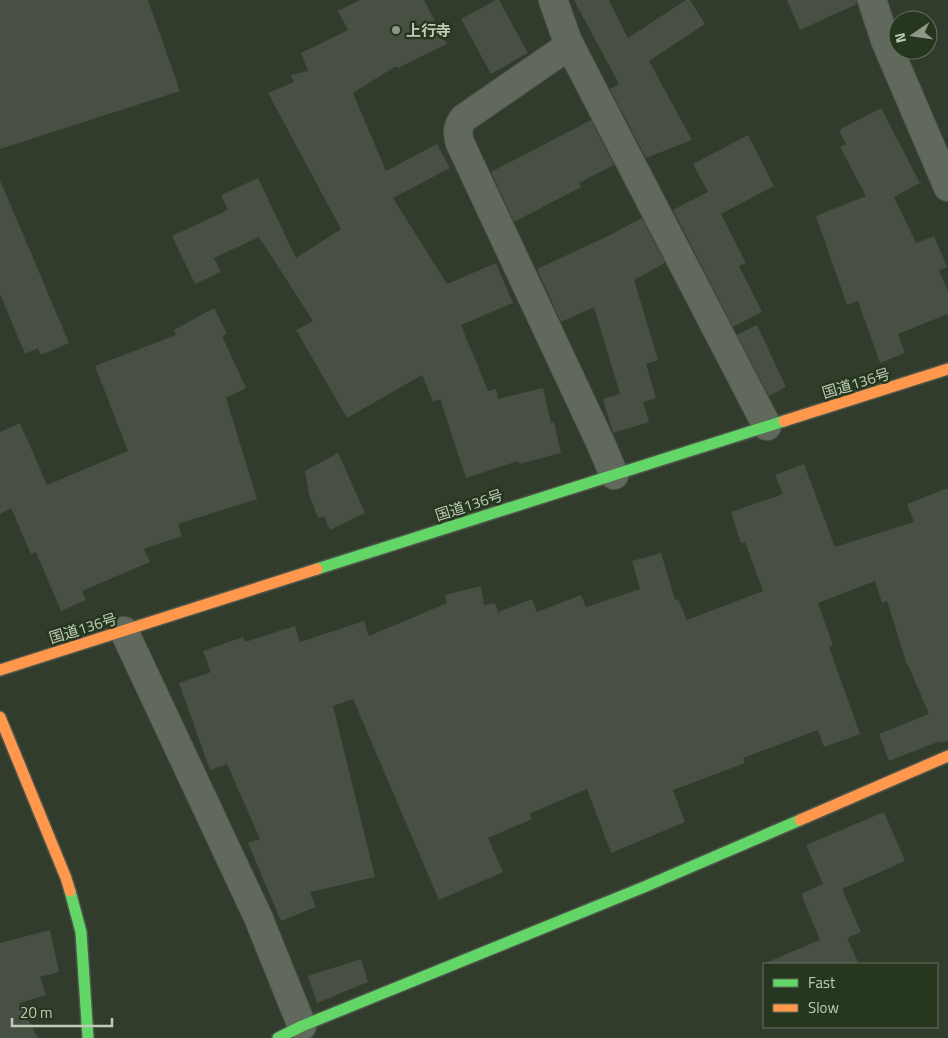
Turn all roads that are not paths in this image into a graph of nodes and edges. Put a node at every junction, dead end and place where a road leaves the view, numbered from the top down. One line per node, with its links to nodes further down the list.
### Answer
1 (553, 0): 3 (street)
2 (872, 0): 4 (street)
3 (570, 45): 6 (street); 7 (street)
4 (948, 187)
5 (948, 369): 6 (main road, 国道136号)
6 (767, 426): 7 (main road, 国道136号)
7 (614, 475): 8 (main road, 国道136号)
8 (124, 631): 9 (main road, 国道136号); 12 (street)
9 (0, 670)
10 (0, 717): 13 (main road)
11 (948, 756): 12 (main road)
12 (290, 1032)
13 (88, 1038)

